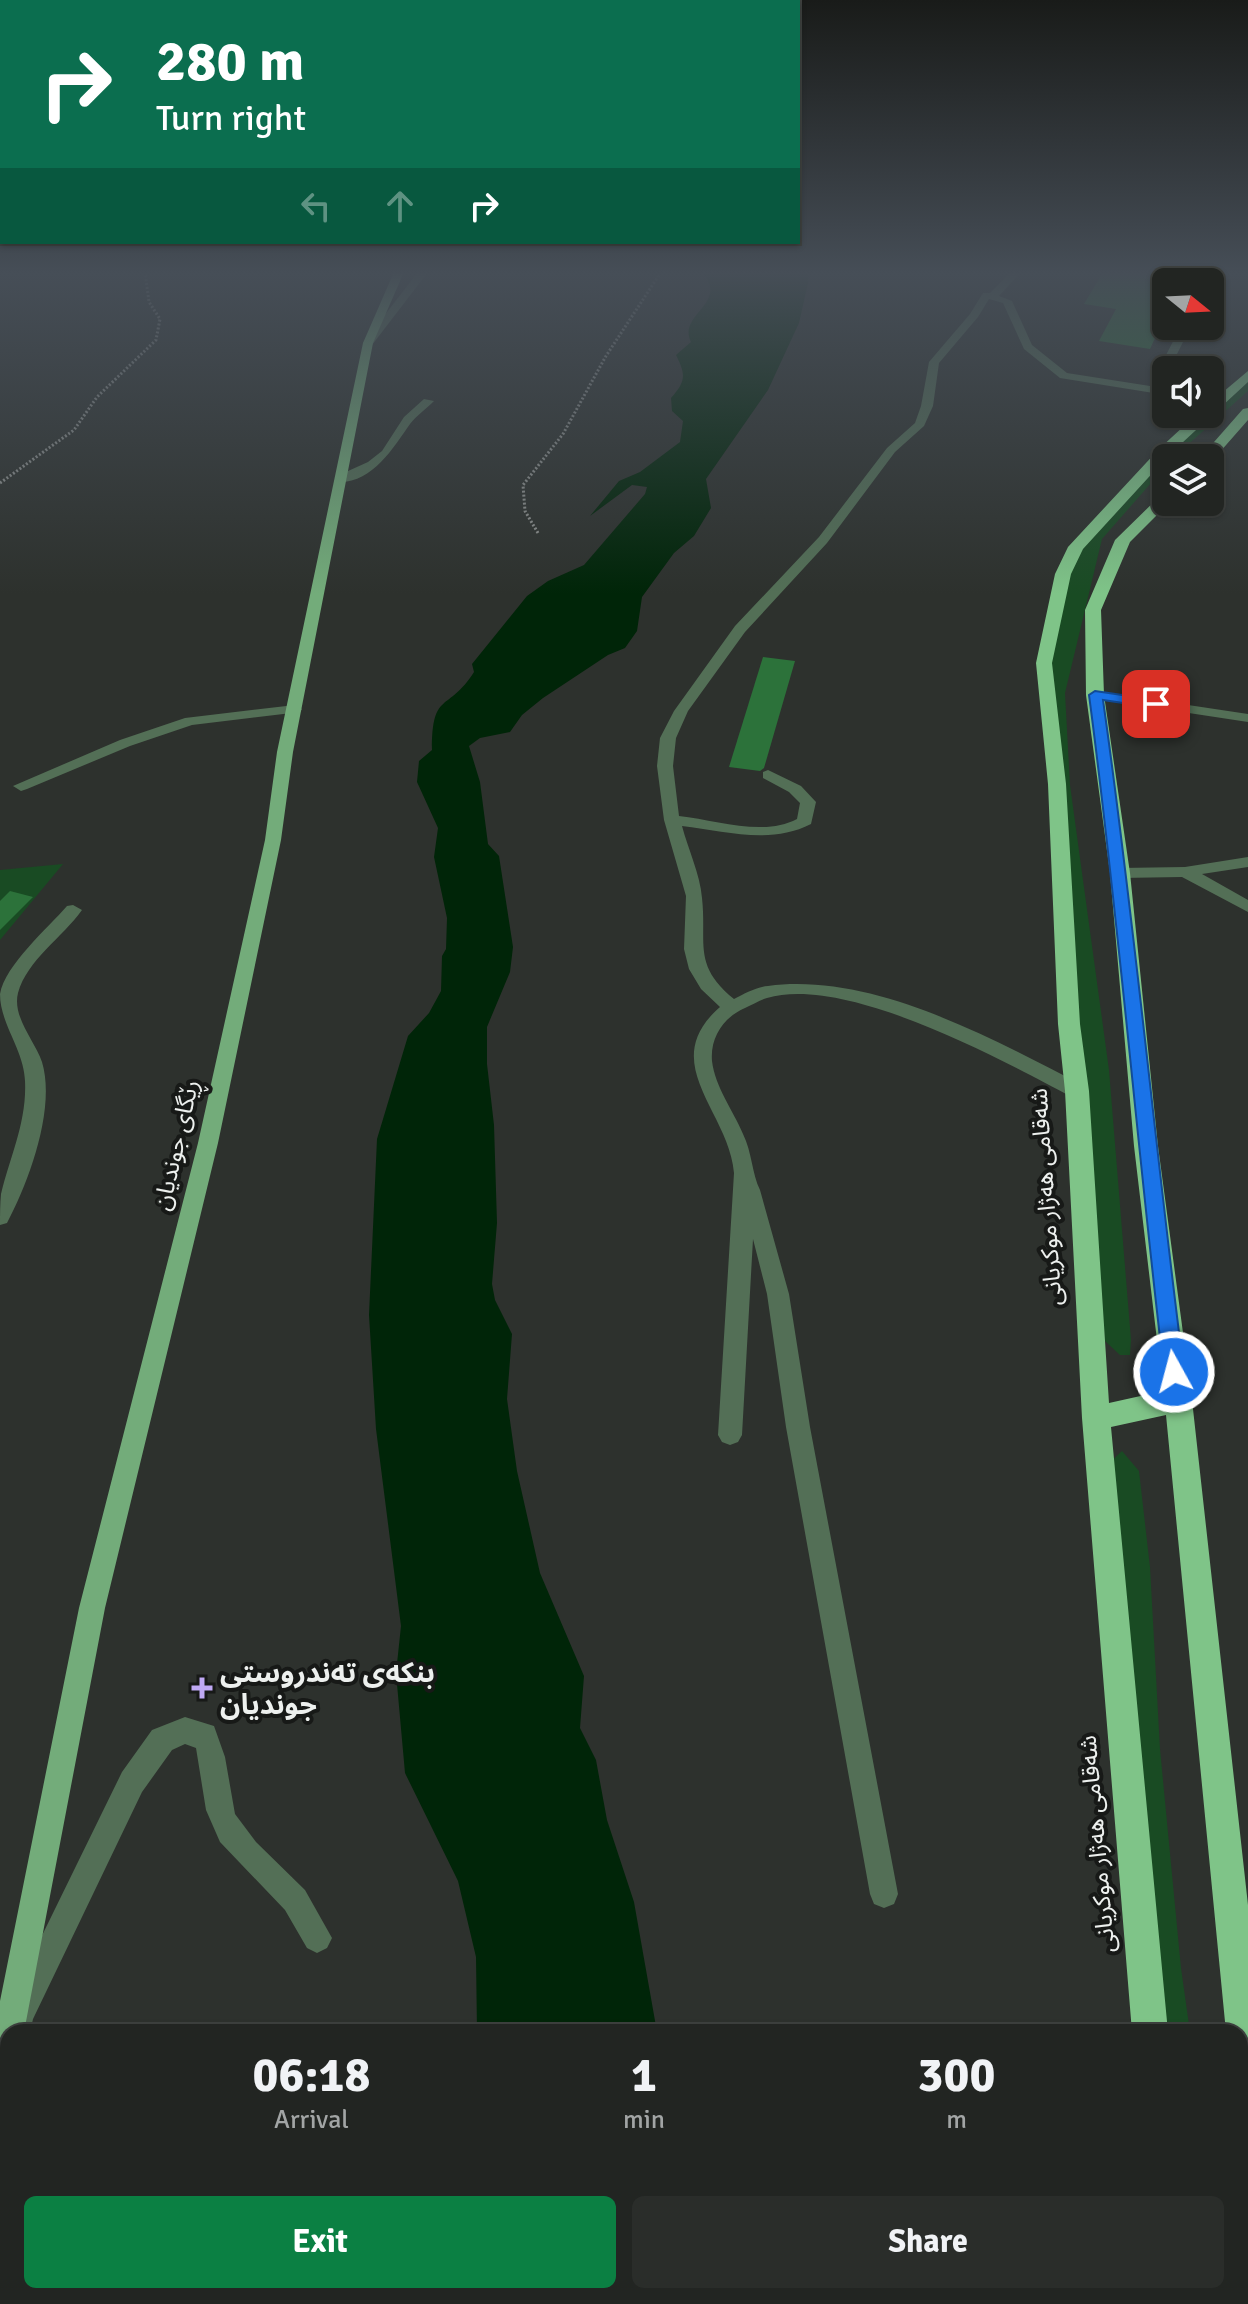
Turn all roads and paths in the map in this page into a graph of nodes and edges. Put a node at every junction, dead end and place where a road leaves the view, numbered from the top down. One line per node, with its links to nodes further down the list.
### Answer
1 (115, 380): 14 (path)
2 (361, 380): 13 (main road, ڕێگای جوندیان)
3 (593, 380): 16 (path)
4 (931, 380): 22 (street)
5 (1087, 380): 7 (street)
6 (1243, 380): 8 (highway, شەقامی ھەژار موکریانی)
7 (1152, 390)
8 (1224, 396)
9 (428, 401): 13 (street)
10 (1248, 412): 12 (highway)
11 (1189, 428): 29 (highway, شەقامی ھەژار موکریانی)
12 (1219, 444)
13 (341, 479): 18 (main road, ڕێگای جوندیان)
14 (0, 483)
15 (1152, 512): 17 (highway)
16 (538, 533)
17 (1095, 695): 19 (street); 25 (highway)
18 (295, 709): 21 (street); 37 (main road, ڕێگای جوندیان)
19 (1248, 718)
20 (768, 775): 22 (street)
21 (21, 786)
22 (672, 820): 28 (street)
23 (1248, 862): 24 (street)
24 (1185, 872): 25 (street); 26 (street)
25 (1120, 873): 32 (highway)
26 (1248, 907)
27 (73, 910): 31 (street)
28 (732, 1007): 29 (street); 30 (street)
29 (1077, 1091): 33 (highway, شەقامی ھەژار موکریانی)
30 (743, 1163): 34 (street); 35 (street)
31 (0, 1217)
32 (1178, 1400): 33 (highway); 40 (highway)
33 (1096, 1418): 39 (highway, شەقامی ھەژار موکریانی)
34 (730, 1435)
35 (884, 1894)
36 (317, 1938): 38 (street)
37 (10, 2024)
38 (17, 2024)
39 (1149, 2024)
40 (1243, 2024)

